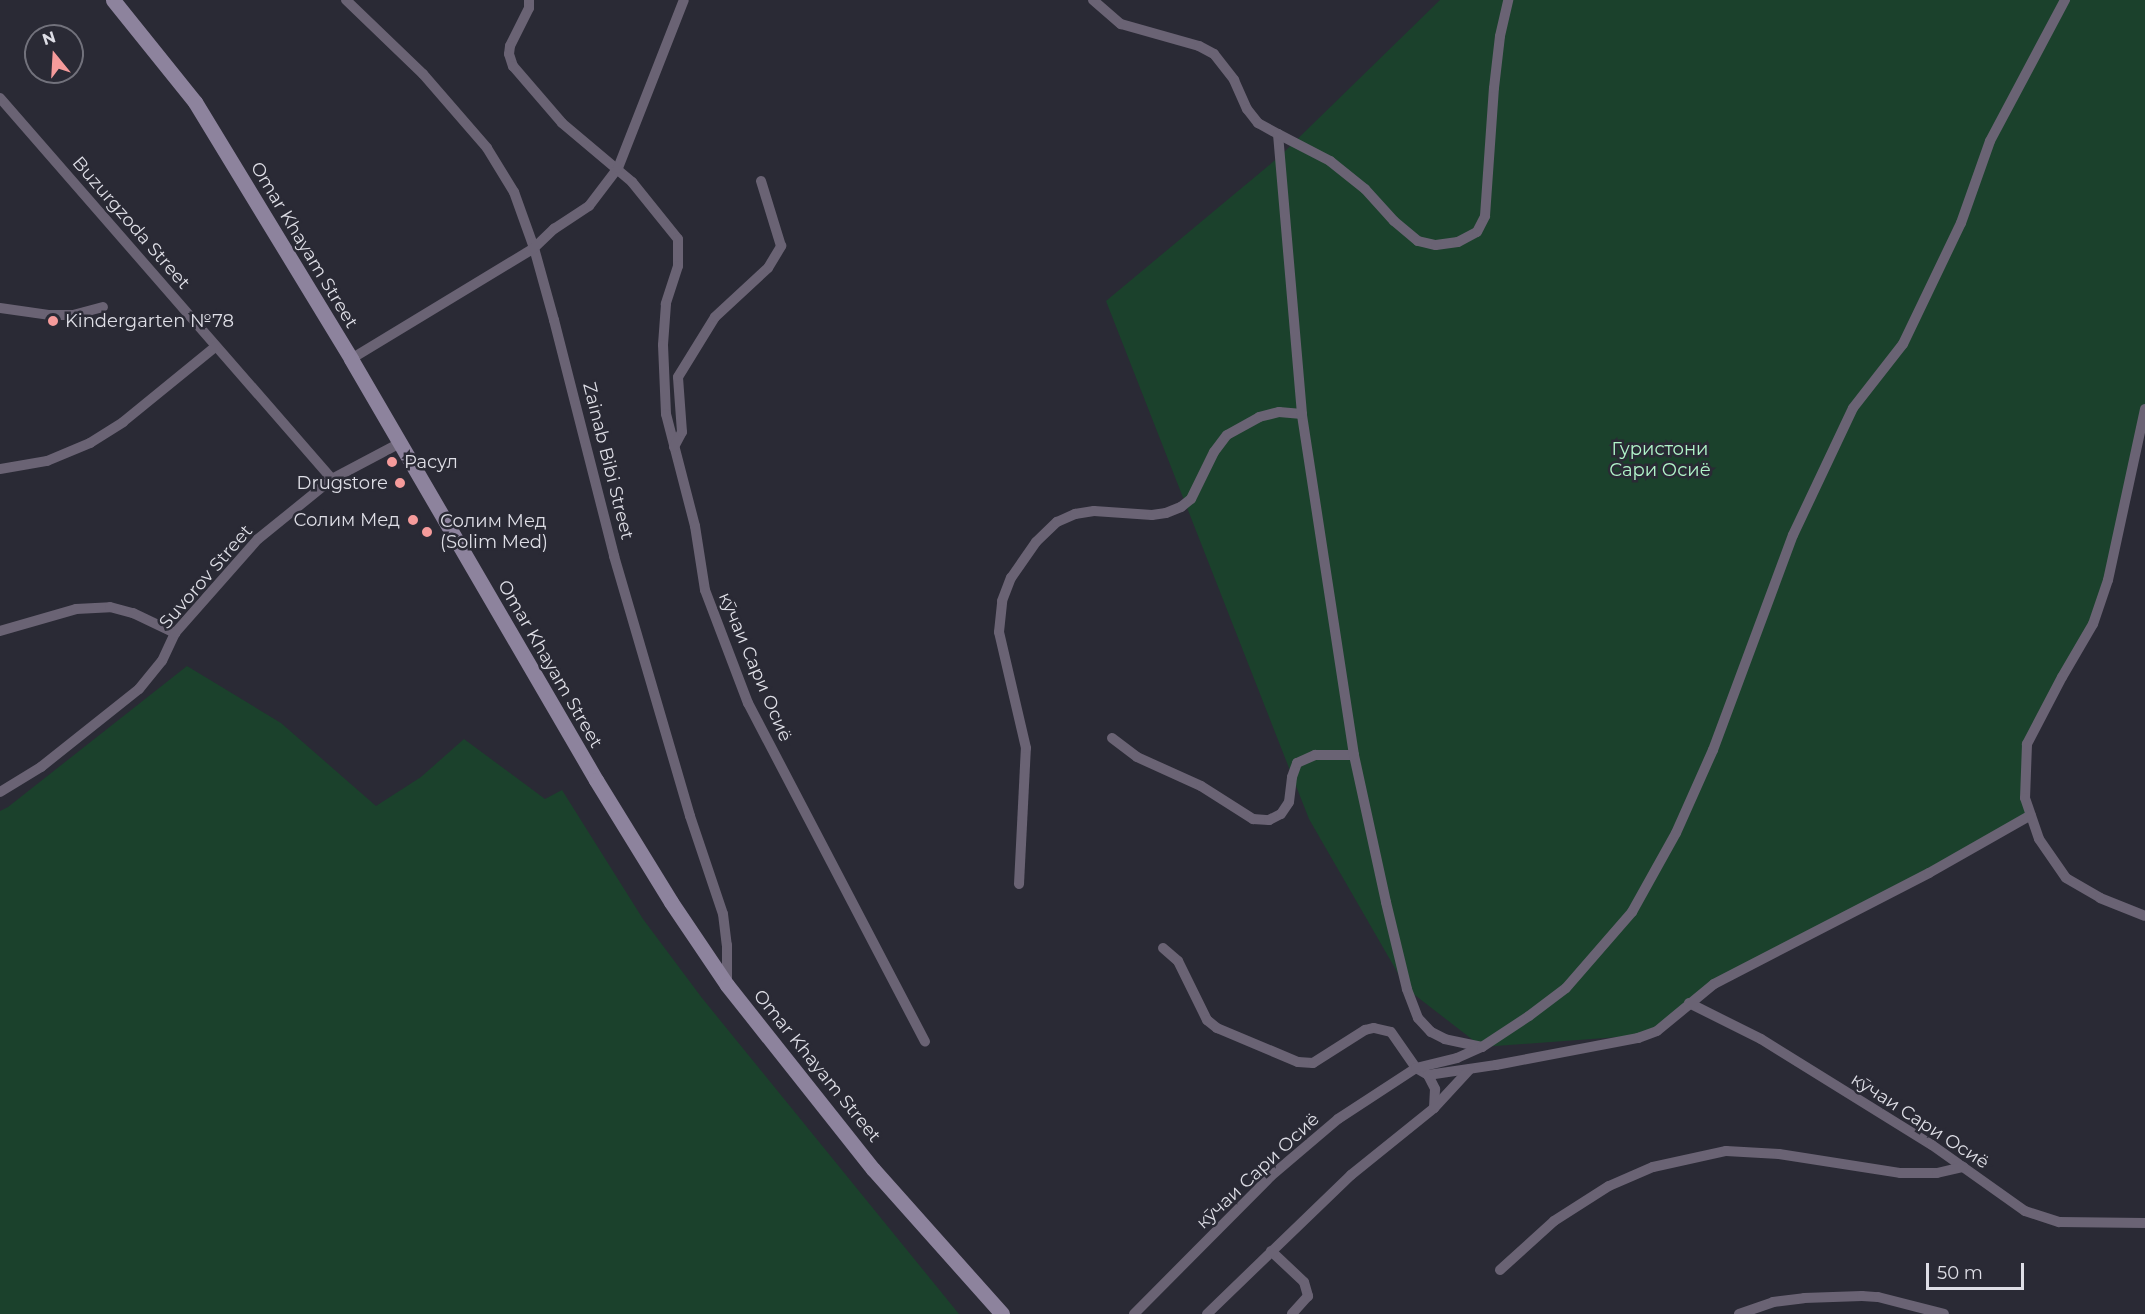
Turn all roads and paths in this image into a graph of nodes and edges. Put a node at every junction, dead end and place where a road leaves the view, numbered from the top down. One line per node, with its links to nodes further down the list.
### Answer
1 (113, 0): 16 (main road, Omar Khayam Street)
2 (346, 0): 12 (street, Zainab Bibi Street)
3 (529, 0): 10 (street, кӯчаи Сари Осиё)
4 (684, 0): 10 (street)
5 (1093, 0): 9 (street)
6 (1508, 0): 9 (street)
7 (2065, 0): 35 (street, кӯчаи Сари Осиё)
8 (0, 98): 15 (street, Buzurgzoda Street)
9 (1278, 134): 18 (street)
10 (618, 168): 12 (street); 20 (street, кӯчаи Сари Осиё)
11 (761, 181): 20 (street)
12 (534, 248): 16 (street); 32 (street, Zainab Bibi Street)
13 (103, 307): 14 (street)
14 (0, 308)
15 (216, 346): 21 (street); 22 (street, Buzurgzoda Street)
16 (351, 359): 19 (main road, Omar Khayam Street)
17 (2145, 409): 28 (street)
18 (1302, 414): 26 (street); 29 (street)
19 (400, 443): 22 (street, Suvorov Street); 32 (main road, Omar Khayam Street)
20 (674, 447): 34 (street, кӯчаи Сари Осиё)
21 (0, 469)
22 (332, 479): 24 (street, Suvorov Street)
23 (0, 631): 24 (street)
24 (175, 633): 27 (street, Suvorov Street)
25 (1112, 738): 26 (street)
26 (1354, 755): 35 (street)
27 (0, 792)
28 (2031, 815): 30 (street); 33 (street)
29 (1019, 884)
30 (2145, 916)
31 (1163, 948): 36 (street)
32 (727, 985): 44 (main road, Omar Khayam Street)
33 (1689, 1003): 37 (street); 40 (street, кӯчаи Сари Осиё)
34 (925, 1042)
35 (1482, 1047): 36 (street, кӯчаи Сари Осиё)
36 (1416, 1068): 38 (street); 45 (street, кӯчаи Сари Осиё)
37 (1470, 1069): 38 (street); 39 (street)
38 (1428, 1075): 39 (street)
39 (1434, 1108): 42 (street)
40 (1963, 1167): 41 (street, кӯчаи Сари Осиё); 43 (street)
41 (2145, 1223)
42 (1271, 1251): 46 (street); 47 (street)
43 (1500, 1270)
44 (1002, 1314)
45 (1134, 1314)
46 (1207, 1314)
47 (1292, 1314)
48 (1739, 1314): 49 (street)
49 (1944, 1314)

